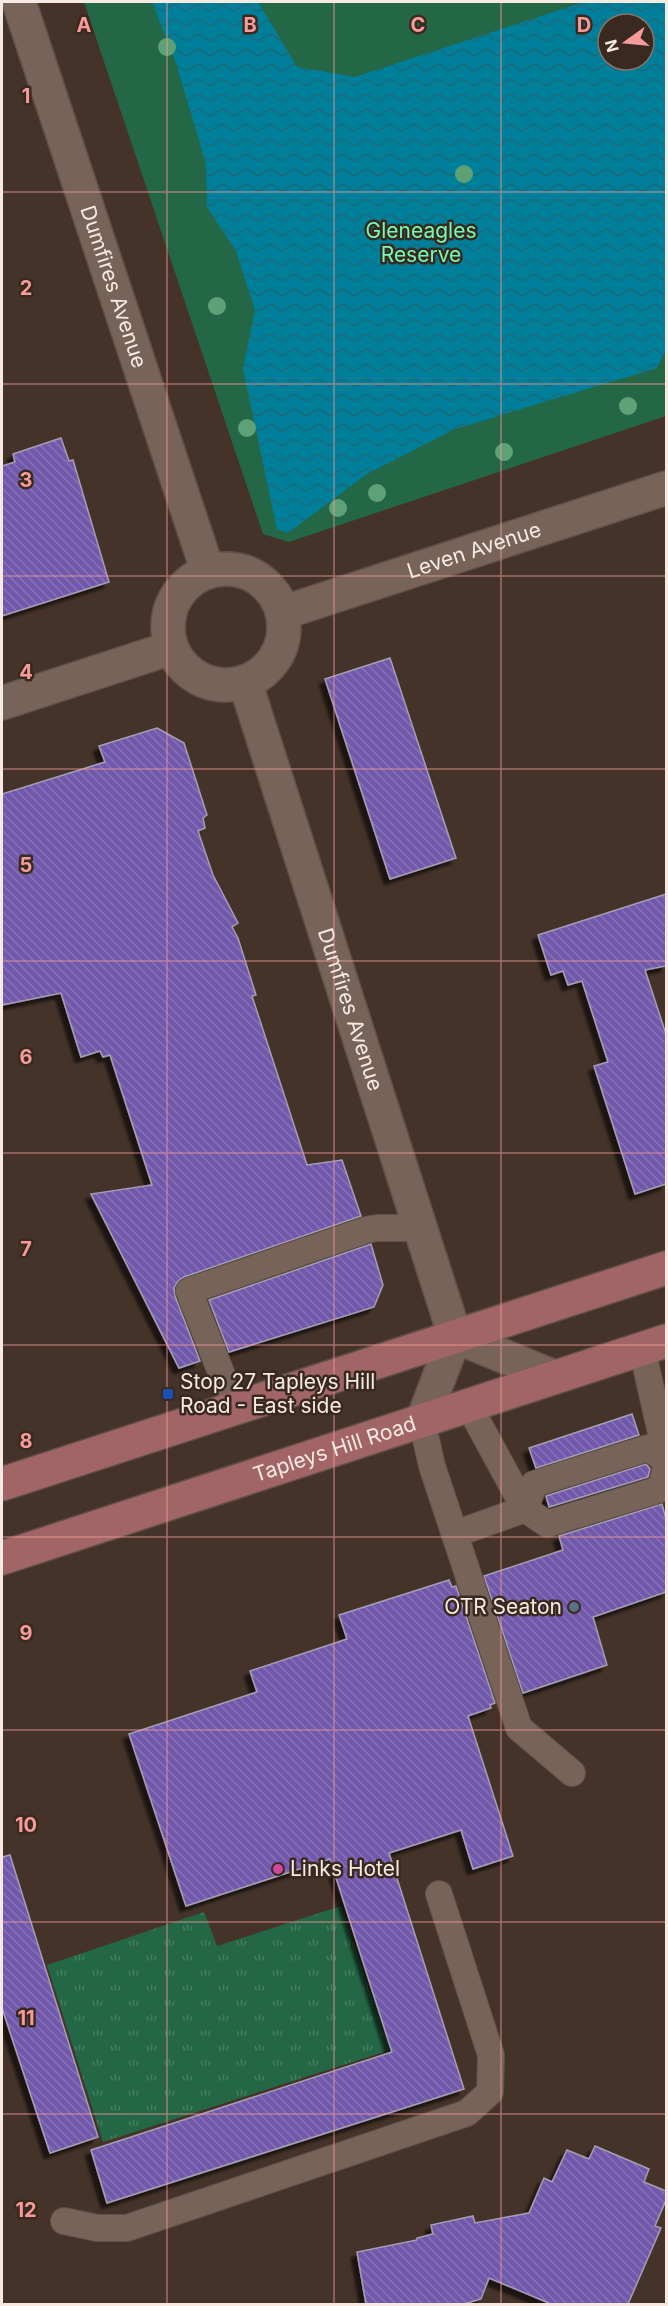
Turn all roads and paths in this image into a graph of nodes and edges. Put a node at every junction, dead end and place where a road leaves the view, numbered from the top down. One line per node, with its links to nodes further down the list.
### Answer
1 (19, 2): 3 (street, Dumfires Avenue)
2 (666, 488): 4 (street, Leven Avenue)
3 (208, 572): 4 (street); 5 (street)
4 (282, 613): 6 (street)
5 (171, 648): 6 (street); 7 (street)
6 (245, 682): 8 (street, Dumfires Avenue)
7 (2, 703)
8 (420, 1228): 10 (street, Dumfires Avenue); 14 (lane)
9 (666, 1268): 10 (main road)
10 (455, 1336): 12 (street); 14 (main road); 15 (street)
11 (654, 1345): 12 (main road, Tapleys Hill Road); 16 (lane)
12 (555, 1377): 13 (main road, Tapleys Hill Road)
13 (469, 1406): 15 (main road, Tapleys Hill Road); 20 (lane)
14 (235, 1408): 19 (main road)
15 (422, 1422): 21 (lane); 22 (main road, Tapleys Hill Road)
16 (666, 1455)
17 (666, 1460): 20 (lane)
18 (666, 1467): 20 (lane)
19 (2, 1484)
20 (525, 1509): 21 (lane)
21 (455, 1534): 23 (lane)
22 (2, 1558)
23 (572, 1773)
24 (439, 1894): 25 (lane)
25 (64, 2221)

